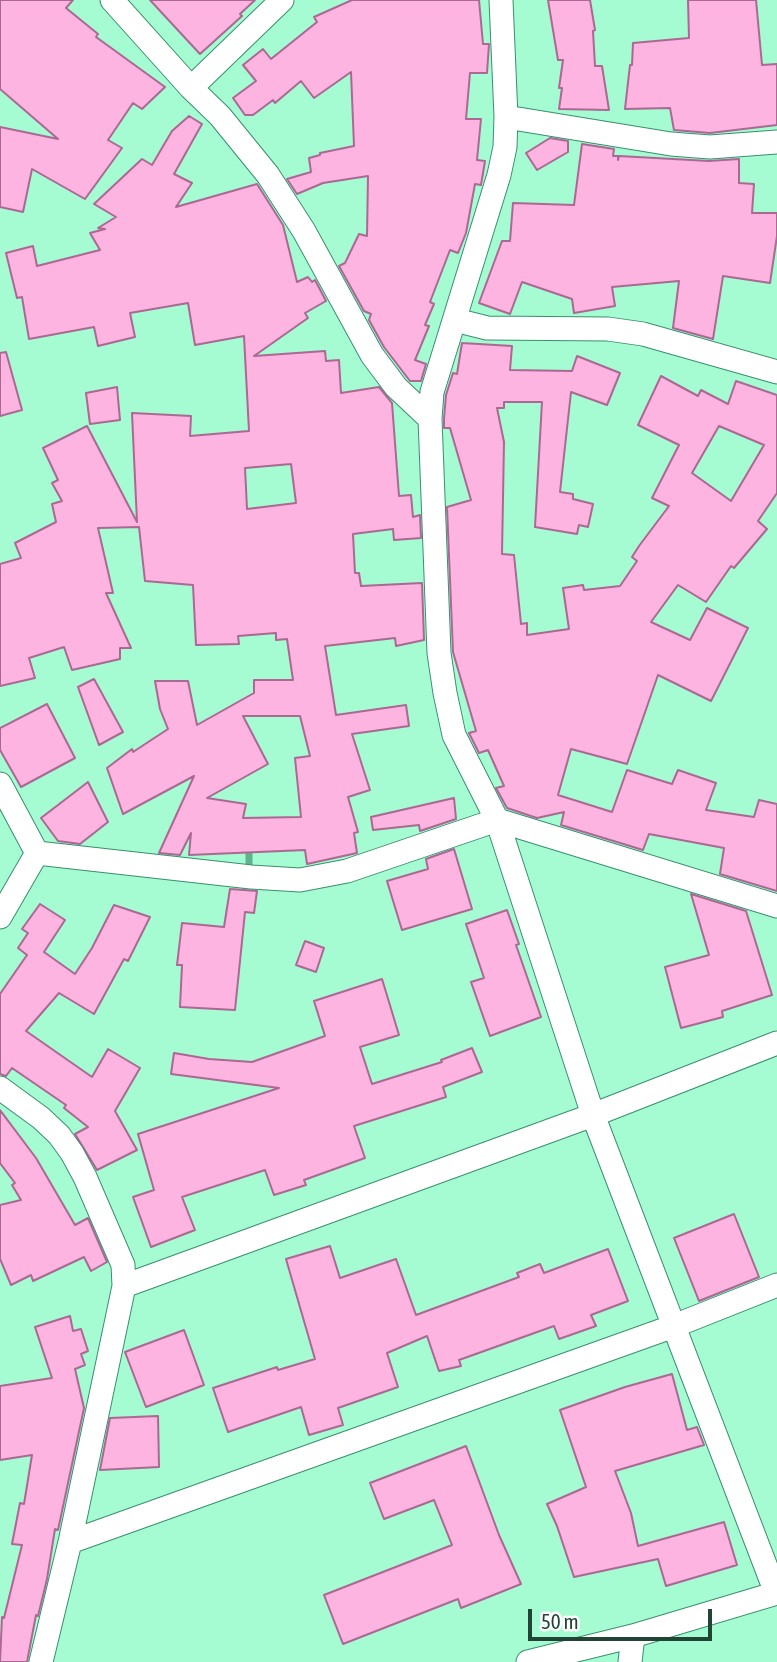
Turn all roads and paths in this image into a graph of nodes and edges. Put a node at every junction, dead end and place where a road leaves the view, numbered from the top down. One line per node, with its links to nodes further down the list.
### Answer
1 (112, 0): 4 (street)
2 (282, 0): 4 (street)
3 (500, 0): 5 (street)
4 (191, 88): 9 (street)
5 (506, 117): 6 (street); 7 (street)
6 (777, 142)
7 (454, 320): 8 (street); 9 (street)
8 (777, 372)
9 (430, 419): 11 (street)
10 (0, 783): 12 (street)
11 (498, 820): 12 (street); 13 (street); 17 (street)
12 (37, 853): 14 (street)
13 (777, 906)
14 (0, 917)
15 (777, 1043): 17 (street)
16 (0, 1088): 19 (street)
17 (593, 1115): 19 (street); 20 (street)
18 (777, 1285): 20 (street)
19 (124, 1286): 21 (street)
20 (674, 1326): 21 (street); 22 (street)
21 (70, 1542): 24 (street)
22 (777, 1593): 23 (street)
23 (633, 1636): 25 (street); 26 (street)
24 (41, 1662)
25 (527, 1662)
26 (630, 1662)

